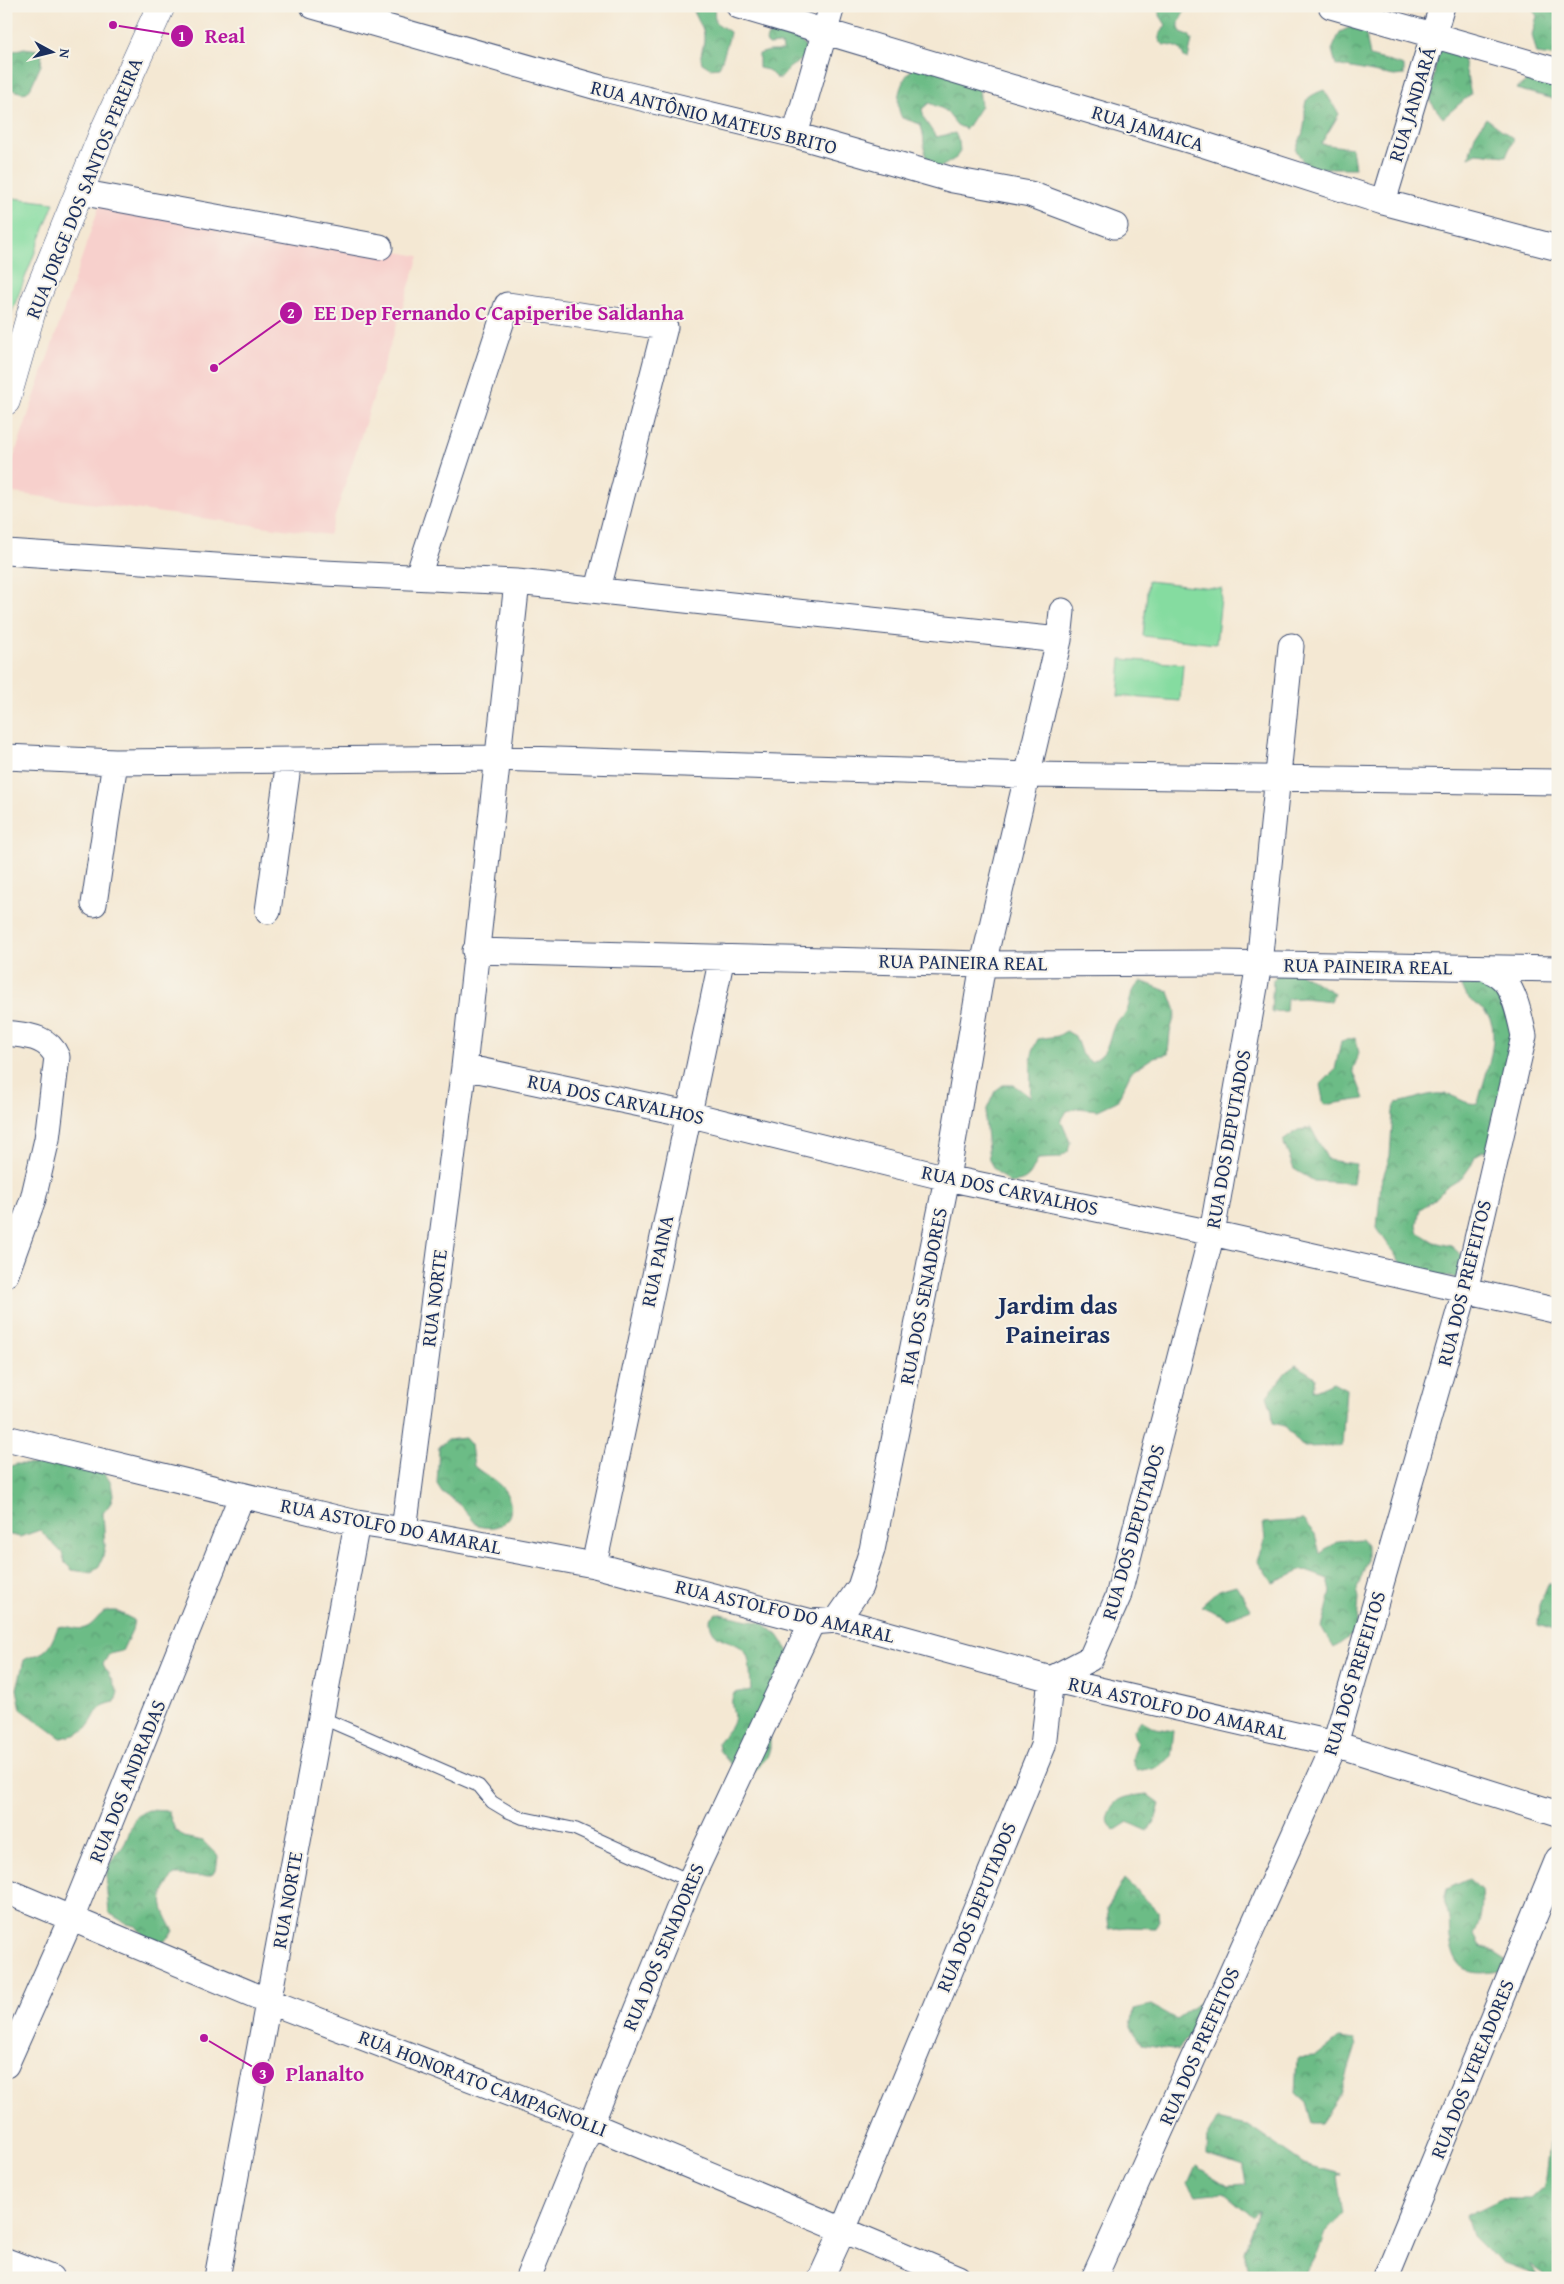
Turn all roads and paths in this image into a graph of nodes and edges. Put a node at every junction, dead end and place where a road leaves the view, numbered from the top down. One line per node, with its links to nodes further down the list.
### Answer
1 (161, 6): 11 (street, RUA JORGE DOS SANTOS PEREIRA)
2 (313, 6): 10 (street, RUA ANTÔNIO MATEUS BRITO)
3 (739, 6): 7 (street, RUA JAMAICA)
4 (832, 6): 7 (street)
5 (1331, 6): 8 (street)
6 (1442, 6): 8 (street, RUA JANDARÁ)
7 (826, 31): 10 (street); 12 (street, RUA JAMAICA)
8 (1433, 36): 9 (street); 12 (street, RUA JANDARÁ)
9 (1558, 71)
10 (795, 135): 13 (street, RUA ANTÔNIO MATEUS BRITO)
11 (79, 192): 14 (street); 16 (street, RUA JORGE DOS SANTOS PEREIRA)
12 (1383, 202): 15 (street, RUA JAMAICA)
13 (1115, 226)
14 (380, 246)
15 (1558, 248)
16 (6, 401)
17 (6, 552): 18 (street)
18 (418, 576): 19 (street); 20 (street)
19 (517, 582): 20 (street); 25 (street)
20 (598, 589): 22 (street)
21 (1062, 611): 22 (street, RUA DOS SENADORES)
22 (1059, 640): 28 (street, RUA DOS SENADORES)
23 (1291, 646): 29 (street, RUA DOS DEPUTADOS)
24 (6, 757): 27 (street)
25 (498, 758): 26 (street); 28 (street); 33 (street)
26 (289, 760): 27 (street); 32 (street)
27 (115, 762): 31 (street)
28 (1028, 775): 29 (street); 35 (street, RUA DOS SENADORES)
29 (1279, 778): 30 (street); 36 (street, RUA DOS DEPUTADOS)
30 (1558, 782)
31 (94, 904)
32 (268, 911)
33 (475, 951): 34 (street, RUA PAINEIRA REAL); 40 (street)
34 (722, 958): 35 (street, RUA PAINEIRA REAL); 41 (street, RUA PAINA)
35 (983, 964): 36 (street, RUA PAINEIRA REAL); 42 (street, RUA DOS SENADORES)
36 (1259, 964): 37 (street, RUA PAINEIRA REAL); 43 (street, RUA DOS DEPUTADOS)
37 (1484, 968): 38 (street, RUA PAINEIRA REAL); 45 (street, RUA DOS PREFEITOS)
38 (1558, 969)
39 (6, 1032): 44 (street)
40 (464, 1066): 41 (street, RUA DOS CARVALHOS); 50 (street, RUA NORTE)
41 (688, 1114): 42 (street, RUA DOS CARVALHOS); 51 (street, RUA PAINA)
42 (947, 1178): 43 (street, RUA DOS CARVALHOS); 52 (street, RUA DOS SENADORES)
43 (1212, 1233): 45 (street, RUA DOS CARVALHOS); 54 (street, RUA DOS DEPUTADOS)
44 (6, 1274)
45 (1465, 1291): 46 (street, RUA DOS CARVALHOS); 56 (street, RUA DOS PREFEITOS)
46 (1558, 1311)
47 (6, 1438): 48 (street, RUA ASTOLFO DO AMARAL)
48 (242, 1495): 49 (street, RUA ASTOLFO DO AMARAL); 61 (street, RUA DOS ANDRADAS)
49 (357, 1523): 50 (street, RUA ASTOLFO DO AMARAL); 55 (street, RUA NORTE)
50 (404, 1530): 51 (street, RUA ASTOLFO DO AMARAL)
51 (594, 1565): 53 (street, RUA ASTOLFO DO AMARAL)
52 (837, 1620): 53 (street, RUA ASTOLFO DO AMARAL); 54 (street, RUA ASTOLFO DO AMARAL)
53 (812, 1622): 59 (street, RUA DOS SENADORES)
54 (1051, 1679): 56 (street, RUA ASTOLFO DO AMARAL); 65 (street, RUA DOS DEPUTADOS)
55 (320, 1717): 59 (lane); 62 (street, RUA NORTE)
56 (1335, 1744): 57 (street, RUA ASTOLFO DO AMARAL); 72 (street, RUA DOS PREFEITOS)
57 (1558, 1814)
58 (1558, 1859): 73 (street, RUA DOS VEREADORES)
59 (690, 1881): 64 (street, RUA DOS SENADORES)
60 (6, 1892): 61 (street, RUA HONORATO CAMPAGNOLLI)
61 (71, 1919): 62 (street, RUA HONORATO CAMPAGNOLLI); 63 (street, RUA DOS ANDRADAS)
62 (268, 2001): 64 (street, RUA HONORATO CAMPAGNOLLI); 68 (street, RUA NORTE)
63 (6, 2065)
64 (589, 2124): 65 (street, RUA HONORATO CAMPAGNOLLI); 69 (street, RUA DOS SENADORES)
65 (844, 2230): 70 (street, RUA DOS DEPUTADOS); 71 (street, RUA HONORATO CAMPAGNOLLI)
66 (6, 2261): 67 (street)
67 (51, 2278)
68 (217, 2278)
69 (528, 2278)
70 (821, 2278)
71 (958, 2278)
72 (1094, 2278)
73 (1386, 2278)

